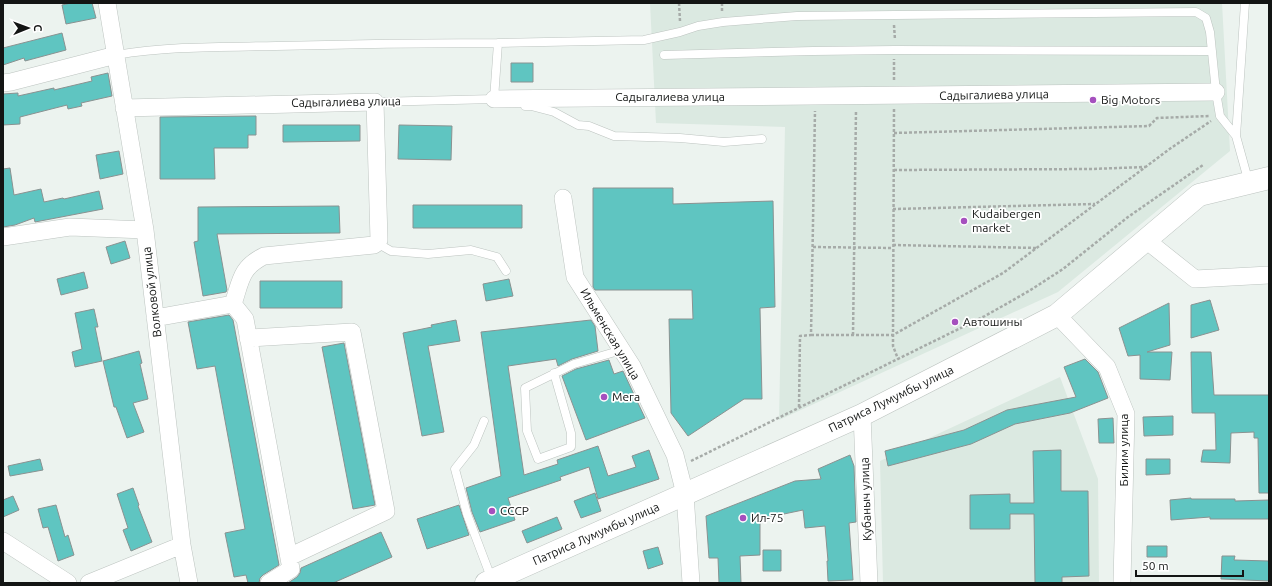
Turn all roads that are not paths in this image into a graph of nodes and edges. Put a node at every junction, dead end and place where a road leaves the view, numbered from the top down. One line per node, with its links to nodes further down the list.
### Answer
1 (107, 3): 5 (street, Волковой улица)
2 (1245, 3): 12 (lane)
3 (498, 43): 4 (lane); 5 (lane); 9 (lane)
4 (1212, 51): 6 (lane); 8 (lane)
5 (116, 55): 7 (street); 11 (street, Волковой улица)
6 (664, 55)
7 (3, 83)
8 (1216, 92): 9 (street, Садыгалиева улица); 12 (lane)
9 (494, 99): 10 (lane, Садыгалиева улица); 13 (lane)
10 (375, 102): 11 (street, Садыгалиева улица); 19 (street)
11 (124, 108): 16 (street, Волковой улица)
12 (1236, 136): 14 (lane)
13 (762, 139)
14 (1259, 180): 18 (street, Патриса Лумумбы улица)
15 (563, 198): 26 (street, Ильменская улица)
16 (144, 230): 17 (street); 24 (street, Волковой улица)
17 (3, 237)
18 (1146, 240): 21 (street); 23 (street, Патриса Лумумбы улица)
19 (377, 243): 20 (lane); 22 (street)
20 (506, 270)
21 (1269, 275)
22 (233, 304): 24 (street); 25 (street)
23 (1057, 315): 28 (street, Патриса Лумумбы улица); 41 (street, Билим улица)
24 (155, 318): 32 (street, Волковой улица)
25 (248, 338): 33 (street); 33 (street)
26 (622, 350): 27 (lane); 30 (street, Ильменская улица)
27 (554, 373): 27 (lane)
28 (862, 415): 30 (street, Патриса Лумумбы улица); 40 (street, Кубаныч улица)
29 (484, 421): 34 (lane)
30 (685, 494): 34 (street, Патриса Лумумбы улица); 39 (street, Ильменская улица)
31 (3, 541): 35 (street)
32 (182, 545): 36 (street); 37 (street, Волковой улица)
33 (289, 557): 38 (street)
34 (496, 580)
35 (68, 583)
36 (89, 583)
37 (189, 583)
38 (269, 583)
39 (690, 583)
40 (869, 583)
41 (1122, 583)

